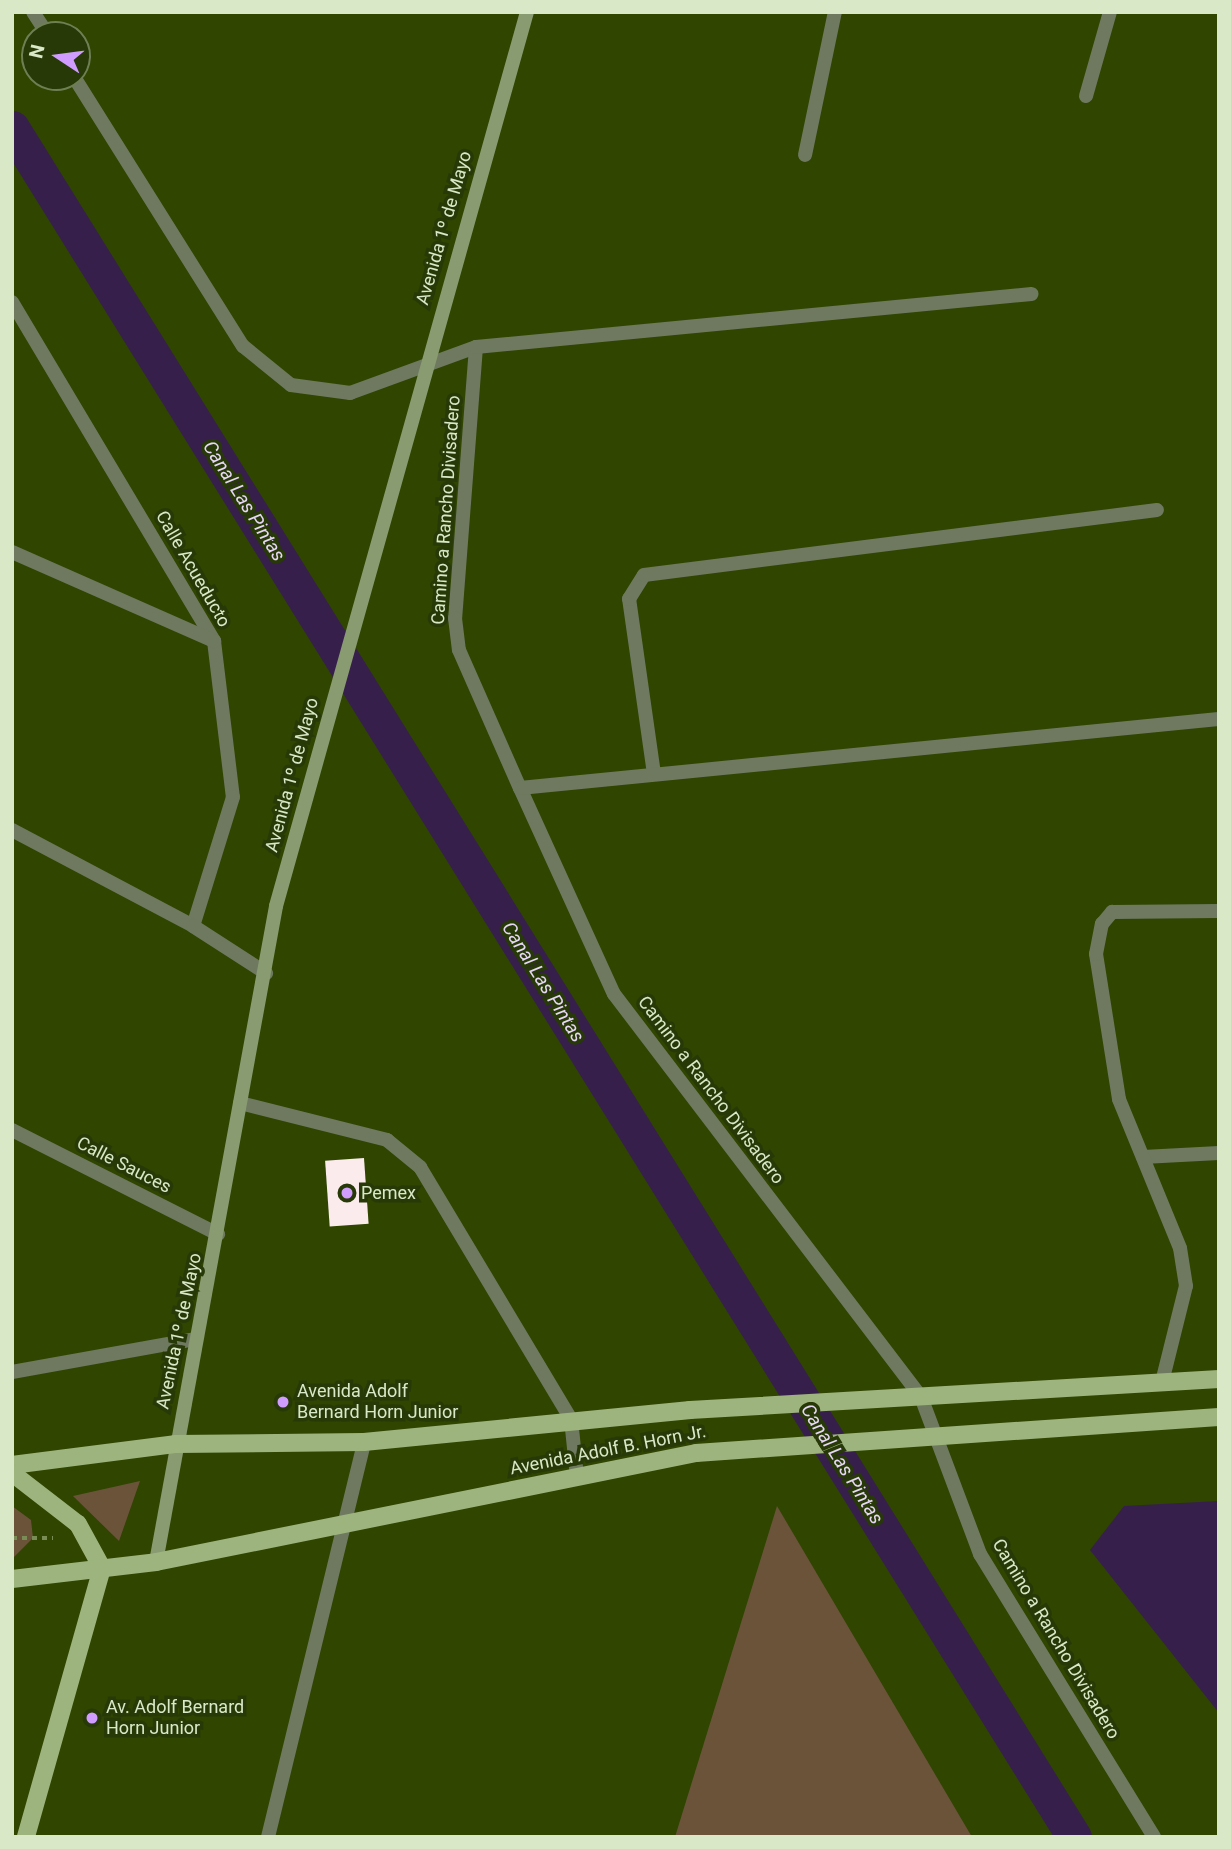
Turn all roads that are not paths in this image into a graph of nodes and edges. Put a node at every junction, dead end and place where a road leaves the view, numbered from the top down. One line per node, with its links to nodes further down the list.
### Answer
1 (527, 12): 10 (main road, Avenida 1º de Mayo)
2 (835, 12): 6 (street)
3 (1110, 12): 5 (street)
4 (83, 91): 10 (street)
5 (1086, 96)
6 (805, 155)
7 (1031, 293): 9 (street)
8 (12, 302): 13 (street, Calle Acueducto)
9 (476, 347): 10 (street); 16 (street, Camino a Rancho Divisadero)
10 (424, 366): 20 (main road, Avenida 1º de Mayo)
11 (1157, 510): 15 (street)
12 (12, 552): 13 (street)
13 (214, 641): 19 (street, Calle Acueducto)
14 (1219, 719): 15 (street)
15 (654, 774): 16 (street)
16 (520, 788): 30 (street, Camino a Rancho Divisadero)
17 (12, 830): 19 (street)
18 (1219, 912): 24 (street)
19 (193, 926): 20 (street)
20 (266, 973): 21 (main road, Avenida 1º de Mayo)
21 (240, 1103): 25 (main road, Avenida 1º de Mayo); 32 (street)
22 (12, 1130): 25 (street, Calle Sauces)
23 (1219, 1153): 24 (street)
24 (1143, 1157): 29 (street)
25 (218, 1234): 26 (main road, Avenida 1º de Mayo)
26 (196, 1339): 27 (street); 35 (main road, Avenida 1º de Mayo)
27 (12, 1372)
28 (1219, 1379): 29 (main road, Avenida Adolf B. Horn Jr.)
29 (1162, 1382): 30 (main road, Avenida Adolf B. Horn Jr.)
30 (920, 1396): 32 (main road, Avenida Adolf B. Horn Jr.); 33 (street, Camino a Rancho Divisadero)
31 (1219, 1417): 33 (main road, Avenida Adolf B. Horn Jr.)
32 (571, 1419): 34 (main road, Avenida Adolf B. Horn Jr.); 38 (street)
33 (935, 1438): 38 (main road, Avenida Adolf B. Horn Jr.); 45 (street, Camino a Rancho Divisadero)
34 (363, 1442): 35 (main road, Avenida Adolf B. Horn Jr.); 39 (street)
35 (175, 1444): 36 (main road, Avenida Adolf B. Horn Jr.); 40 (main road, Avenida 1º de Mayo)
36 (12, 1465)
37 (12, 1473): 41 (main road)
38 (577, 1477): 39 (main road, Avenida Adolf B. Horn Jr.)
39 (346, 1523): 40 (main road, Avenida Adolf B. Horn Jr.); 44 (street)
40 (156, 1562): 41 (main road, Avenida Adolf B. Horn Jr.)
41 (102, 1568): 42 (main road, Avenida Adolf B. Horn Jr.); 43 (main road)
42 (12, 1579)
43 (26, 1837)
44 (268, 1837)
45 (1154, 1837)

